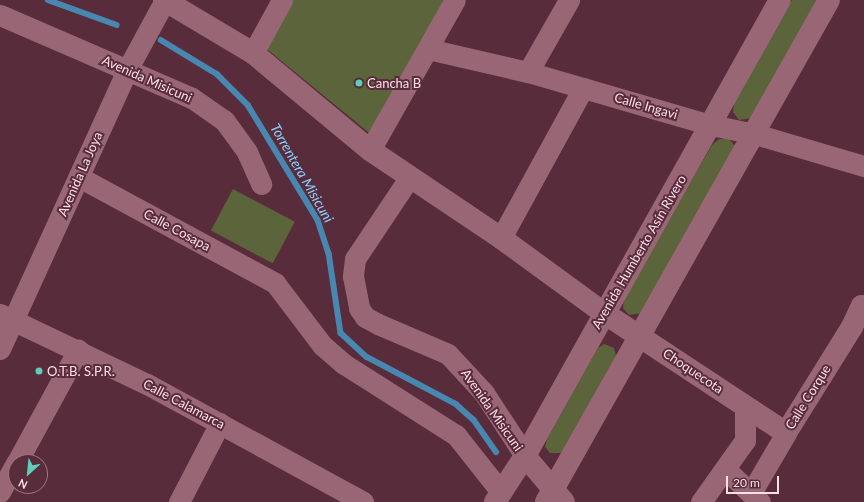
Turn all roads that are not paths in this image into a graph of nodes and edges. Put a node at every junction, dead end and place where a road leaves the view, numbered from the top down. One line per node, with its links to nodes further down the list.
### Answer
1 (164, 0): 9 (street, Choquecota); 10 (street, Avenida La Joya)
2 (282, 0): 9 (street)
3 (455, 0): 8 (street)
4 (569, 0): 11 (street)
5 (780, 0): 13 (street, Avenida Humberto Asín Rivero)
6 (829, 0): 14 (street)
7 (0, 15): 10 (street, Avenida Misicuni)
8 (428, 48): 11 (street, Calle Ingavi); 15 (street)
9 (253, 53): 15 (street, Choquecota)
10 (127, 70): 17 (street, Avenida La Joya); 19 (street, Avenida Misicuni)
11 (528, 72): 12 (street, Calle Ingavi)
12 (583, 88): 13 (street, Calle Ingavi); 20 (street)
13 (711, 125): 14 (street, Calle Ingavi); 22 (street, Avenida Humberto Asín Rivero)
14 (755, 134): 16 (street, Calle Ingavi); 25 (street)
15 (370, 150): 18 (street, Choquecota)
16 (864, 166)
17 (79, 177): 23 (street, Avenida La Joya); 36 (street, Calle Cosapa)
18 (409, 178): 20 (street, Choquecota); 32 (street, Avenida Misicuni)
19 (261, 184)
20 (501, 238): 22 (street, Choquecota)
21 (863, 304): 24 (street, Calle Corque)
22 (604, 312): 25 (street, Choquecota); 32 (street, Avenida Humberto Asín Rivero)
23 (6, 317): 26 (street, Avenida La Joya); 27 (street, Calle Calamarca)
24 (858, 333): 30 (street, Calle Corque)
25 (641, 336): 28 (street, Choquecota); 37 (street)
26 (0, 349)
27 (78, 350): 29 (street, Calle Calamarca); 31 (street)
28 (745, 406): 30 (street, Choquecota); 33 (street)
29 (220, 423): 39 (street); 40 (street, Calle Calamarca)
30 (786, 433): 38 (street, Calle Corque)
31 (20, 454)
32 (525, 456): 36 (street, Avenida Humberto Asín Rivero); 37 (street)
33 (725, 468): 38 (street); 41 (street)
34 (8, 477): 35 (street)
35 (0, 492)
36 (498, 497)
37 (555, 498)
38 (756, 498)
39 (179, 502)
40 (363, 502)
41 (701, 502)

